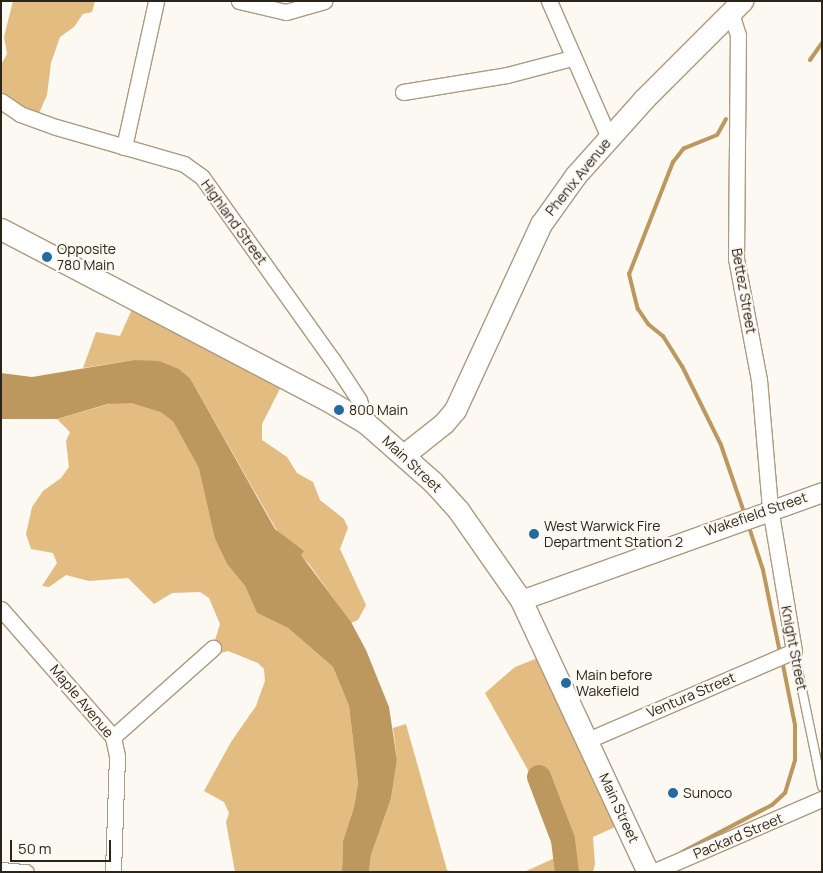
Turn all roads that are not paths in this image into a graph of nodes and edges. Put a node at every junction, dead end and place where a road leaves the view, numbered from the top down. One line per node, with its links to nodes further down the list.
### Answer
1 (156, 1): 10 (street)
2 (239, 1): 3 (street)
3 (324, 1)
4 (549, 1): 6 (street)
5 (737, 7): 9 (main road, Phenix Avenue); 15 (street, Bettez Street)
6 (572, 58): 7 (street); 9 (street)
7 (403, 92)
8 (1, 101): 10 (street, Highland Street)
9 (609, 138): 13 (main road, Phenix Avenue)
10 (124, 147): 12 (street, Highland Street)
11 (1, 229): 12 (main road, Main Street)
12 (366, 424): 13 (main road, Main Street)
13 (405, 454): 16 (main road, Main Street)
14 (822, 492): 15 (street, Wakefield Street)
15 (770, 508): 16 (street, Wakefield Street); 19 (street, Knight Street)
16 (521, 600): 21 (main road, Main Street)
17 (1, 609): 20 (street, Maple Avenue)
18 (213, 648): 20 (street)
19 (794, 651): 21 (street, Ventura Street); 22 (lane, Knight Street)
20 (113, 737): 27 (street, Maple Avenue)
21 (588, 740): 24 (main road, Main Street)
22 (822, 786)
23 (822, 800): 24 (street, Packard Street)
24 (649, 869)
25 (1, 870): 26 (street)
26 (26, 872)
27 (113, 872)

